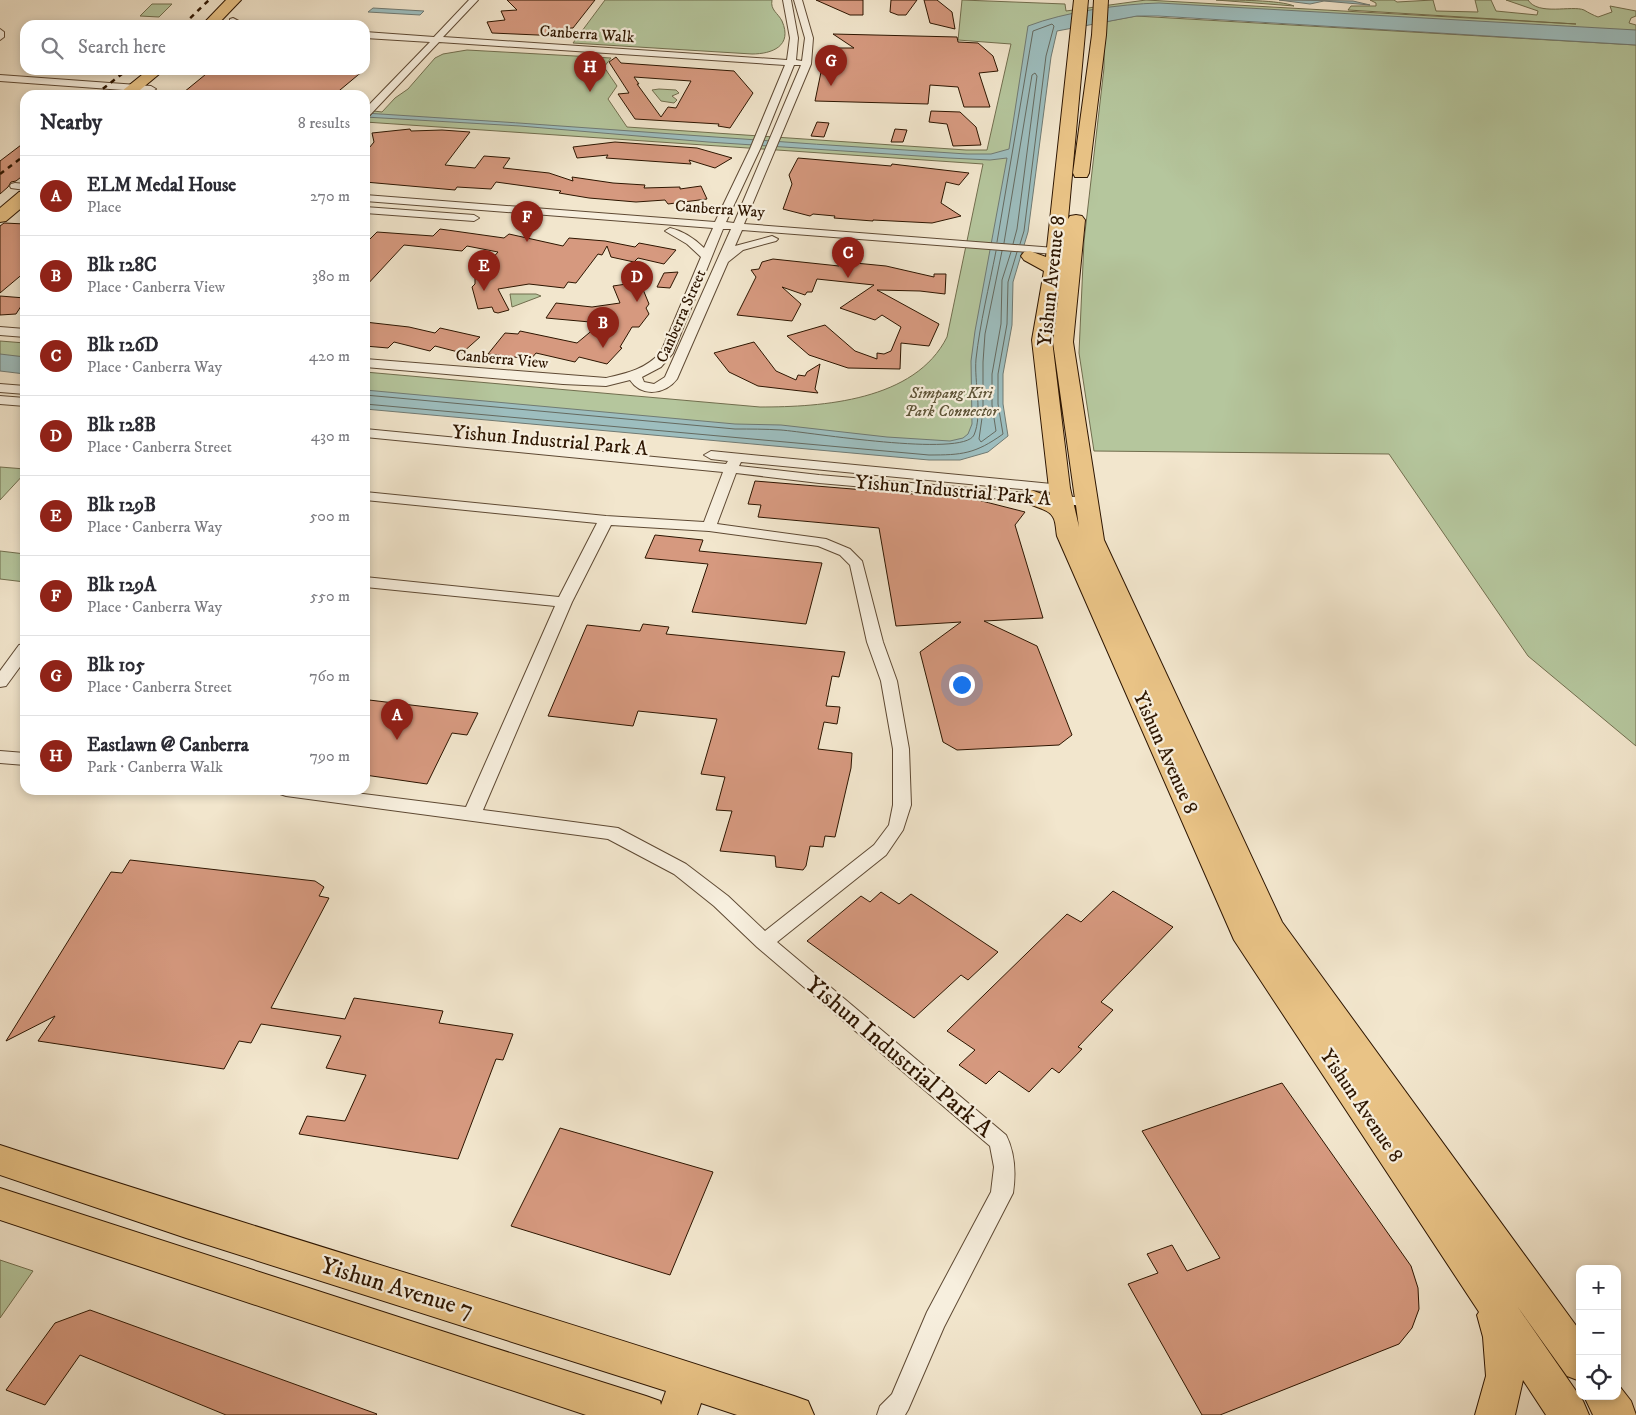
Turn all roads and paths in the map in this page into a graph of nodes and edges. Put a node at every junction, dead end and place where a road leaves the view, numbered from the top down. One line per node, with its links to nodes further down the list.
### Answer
1 (234, 0): 9 (main road)
2 (249, 0): 10 (main road)
3 (463, 0): 11 (street)
4 (474, 0): 12 (street)
5 (787, 0): 23 (street, Canberra Street)
6 (798, 0): 28 (street, Canberra Street)
7 (1081, 0): 50 (main road, Yishun Avenue 8)
8 (1101, 0): 34 (main road)
9 (214, 20)
10 (236, 20)
11 (435, 27): 16 (street); 20 (street)
12 (444, 31): 18 (street); 21 (street)
13 (0, 32): 15 (street)
14 (370, 35): 16 (street, Canberra Walk)
15 (0, 38)
16 (402, 38): 20 (street, Canberra Walk)
17 (370, 40): 19 (street, Canberra Walk)
18 (458, 40): 21 (street, Canberra Walk); 26 (street, Canberra Walk)
19 (388, 41): 20 (street, Canberra Walk); 24 (street)
20 (421, 41): 21 (street, Canberra Walk); 32 (street)
21 (436, 42): 22 (street, Canberra Walk); 25 (street)
22 (472, 46): 25 (street); 27 (street, Canberra Walk)
23 (794, 46): 26 (street); 27 (street, Canberra Street)
24 (407, 48)
25 (422, 55): 33 (street)
26 (753, 59): 27 (street, Canberra Walk)
27 (790, 64): 28 (street, Canberra Walk); 40 (street, Canberra Street)
28 (805, 66): 41 (street, Canberra Street)
29 (163, 75): 31 (main road)
30 (0, 78): 31 (street)
31 (137, 87)
32 (370, 96)
33 (370, 111)
34 (1080, 185)
35 (20, 193): 37 (main road)
36 (20, 194): 43 (main road)
37 (0, 198)
38 (370, 198): 44 (street, Canberra Way)
39 (1078, 204): 50 (main road, Yishun Avenue 8)
40 (728, 205): 44 (street); 45 (street, Canberra Street)
41 (745, 208): 47 (street, Canberra Street); 48 (street)
42 (370, 210): 46 (street, Canberra Way)
43 (0, 217)
44 (679, 222): 45 (street, Canberra Way)
45 (717, 230): 46 (street, Canberra Way); 47 (street, Canberra Way); 51 (street, Canberra Street)
46 (670, 231): 51 (street)
47 (736, 231): 48 (street, Canberra Way); 52 (street, Canberra Street)
48 (773, 234): 49 (street, Canberra Way); 52 (street)
49 (1031, 253): 50 (main road)
50 (1060, 255): 65 (main road, Yishun Avenue 8); 65 (main road, Yishun Avenue 8)
51 (706, 256): 56 (street, Canberra Street)
52 (724, 260): 56 (street, Canberra Street)
53 (0, 331): 54 (street)
54 (20, 333)
55 (370, 363): 56 (street, Canberra View)
56 (637, 375)
57 (0, 388): 58 (street)
58 (20, 390)
59 (0, 400): 60 (street)
60 (20, 402)
61 (370, 424): 63 (street, Yishun Industrial Park A)
62 (370, 433): 63 (street, Yishun Industrial Park A)
63 (733, 463): 64 (street, Yishun Industrial Park A); 68 (street)
64 (1030, 491): 65 (main road); 65 (main road)
65 (1069, 494): 80 (main road, Yishun Avenue 8); 81 (main road, Yishun Avenue 8)
66 (370, 496): 67 (street)
67 (606, 520): 68 (street); 70 (street)
68 (709, 527): 77 (street)
69 (370, 583): 70 (street)
70 (564, 602): 76 (street)
71 (20, 656): 72 (street)
72 (0, 682)
73 (0, 757): 74 (street)
74 (20, 759)
75 (325, 795): 76 (street, Yishun Industrial Park A)
76 (472, 814): 77 (street, Yishun Industrial Park A)
77 (764, 942): 84 (street, Yishun Industrial Park A)
78 (0, 1160): 82 (main road, Yishun Avenue 7)
79 (0, 1204): 85 (main road, Yishun Avenue 7)
80 (1493, 1302): 87 (main road); 88 (main road, Yishun Avenue 8)
81 (1576, 1357)
82 (683, 1398): 86 (main road, Yishun Avenue 7)
83 (1606, 1400): 89 (main road)
84 (897, 1411)
85 (646, 1415)
86 (794, 1415)
87 (1495, 1415)
88 (1568, 1415)
89 (1617, 1415)

